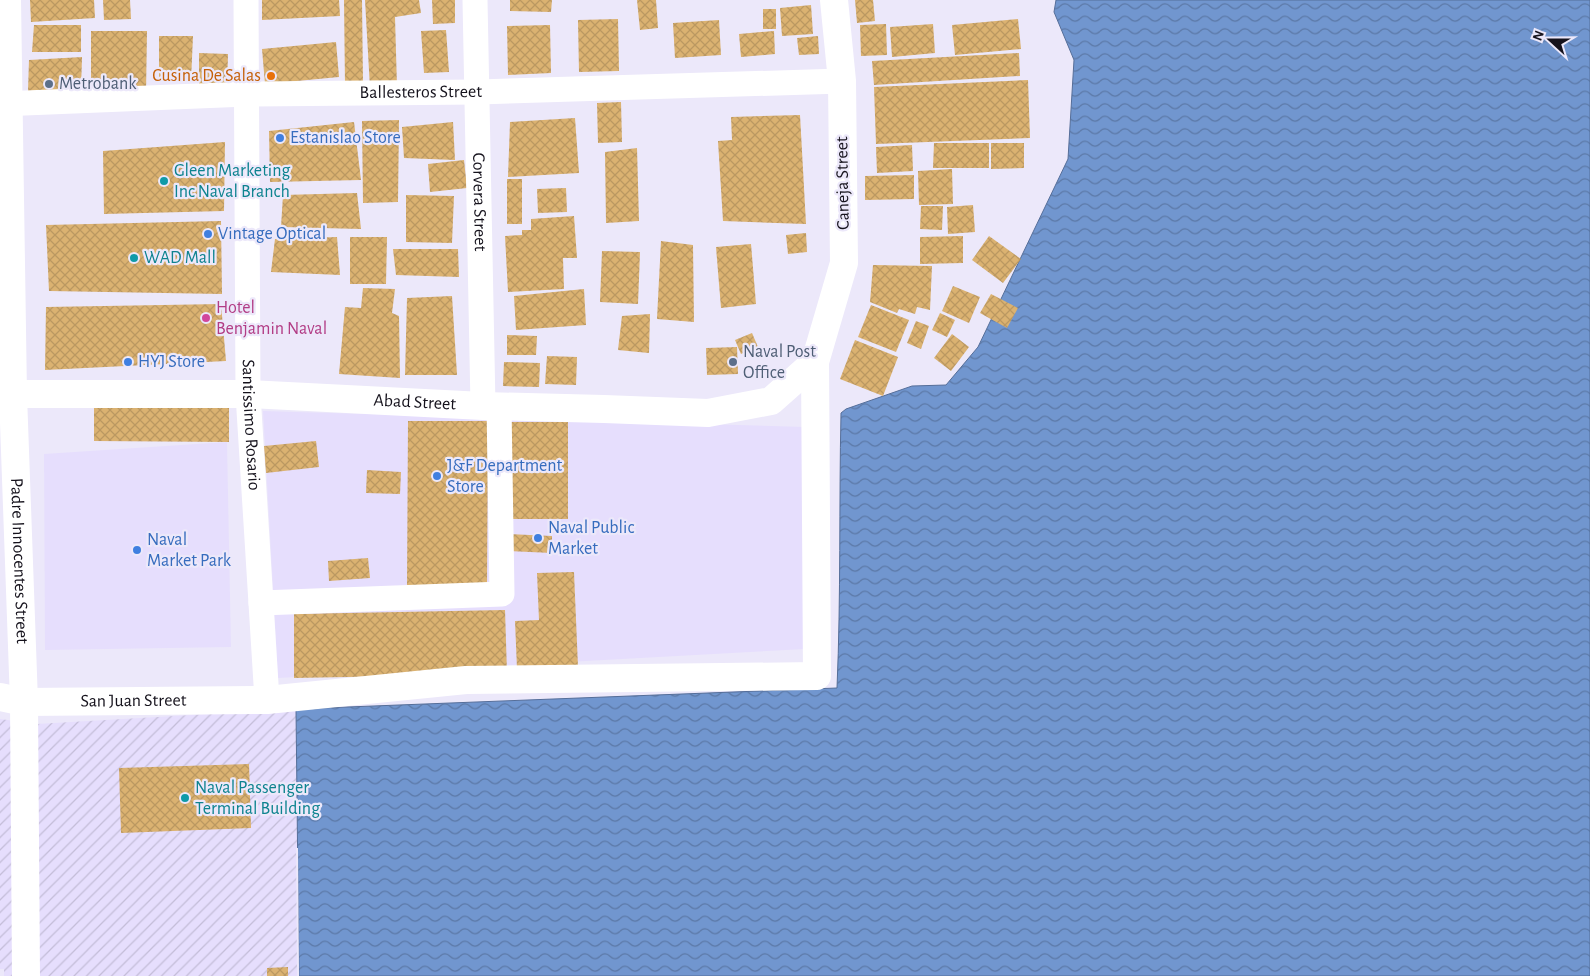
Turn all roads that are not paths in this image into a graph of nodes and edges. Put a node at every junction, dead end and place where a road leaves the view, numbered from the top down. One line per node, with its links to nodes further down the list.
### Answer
1 (7, 0): 8 (street, Padre Innocentes Street)
2 (246, 0): 7 (street, Santissimo Rosario)
3 (475, 0): 6 (street, Corvera Street)
4 (834, 0): 5 (street, Caneja Street)
5 (842, 81): 6 (street, Ballesteros Street); 9 (street, Caneja Street)
6 (478, 92): 7 (street, Ballesteros Street); 12 (street, Corvera Street)
7 (247, 94): 8 (street, Ballesteros Street); 11 (street, Santissimo Rosario)
8 (4, 103): 10 (street, Padre Innocentes Street)
9 (815, 362): 12 (street, Abad Street); 15 (street, Caneja Street)
10 (6, 394): 11 (street, Abad Street); 14 (street, Padre Innocentes Street)
11 (248, 394): 12 (street, Abad Street); 13 (street, Santissimo Rosario)
12 (491, 406): 13 (street, Corvera Street)
13 (261, 602): 15 (street, Santissimo Rosario)
14 (12, 700): 15 (street, San Juan Street); 16 (street, Padre Innocentes Street)
15 (267, 700)
16 (26, 976)

